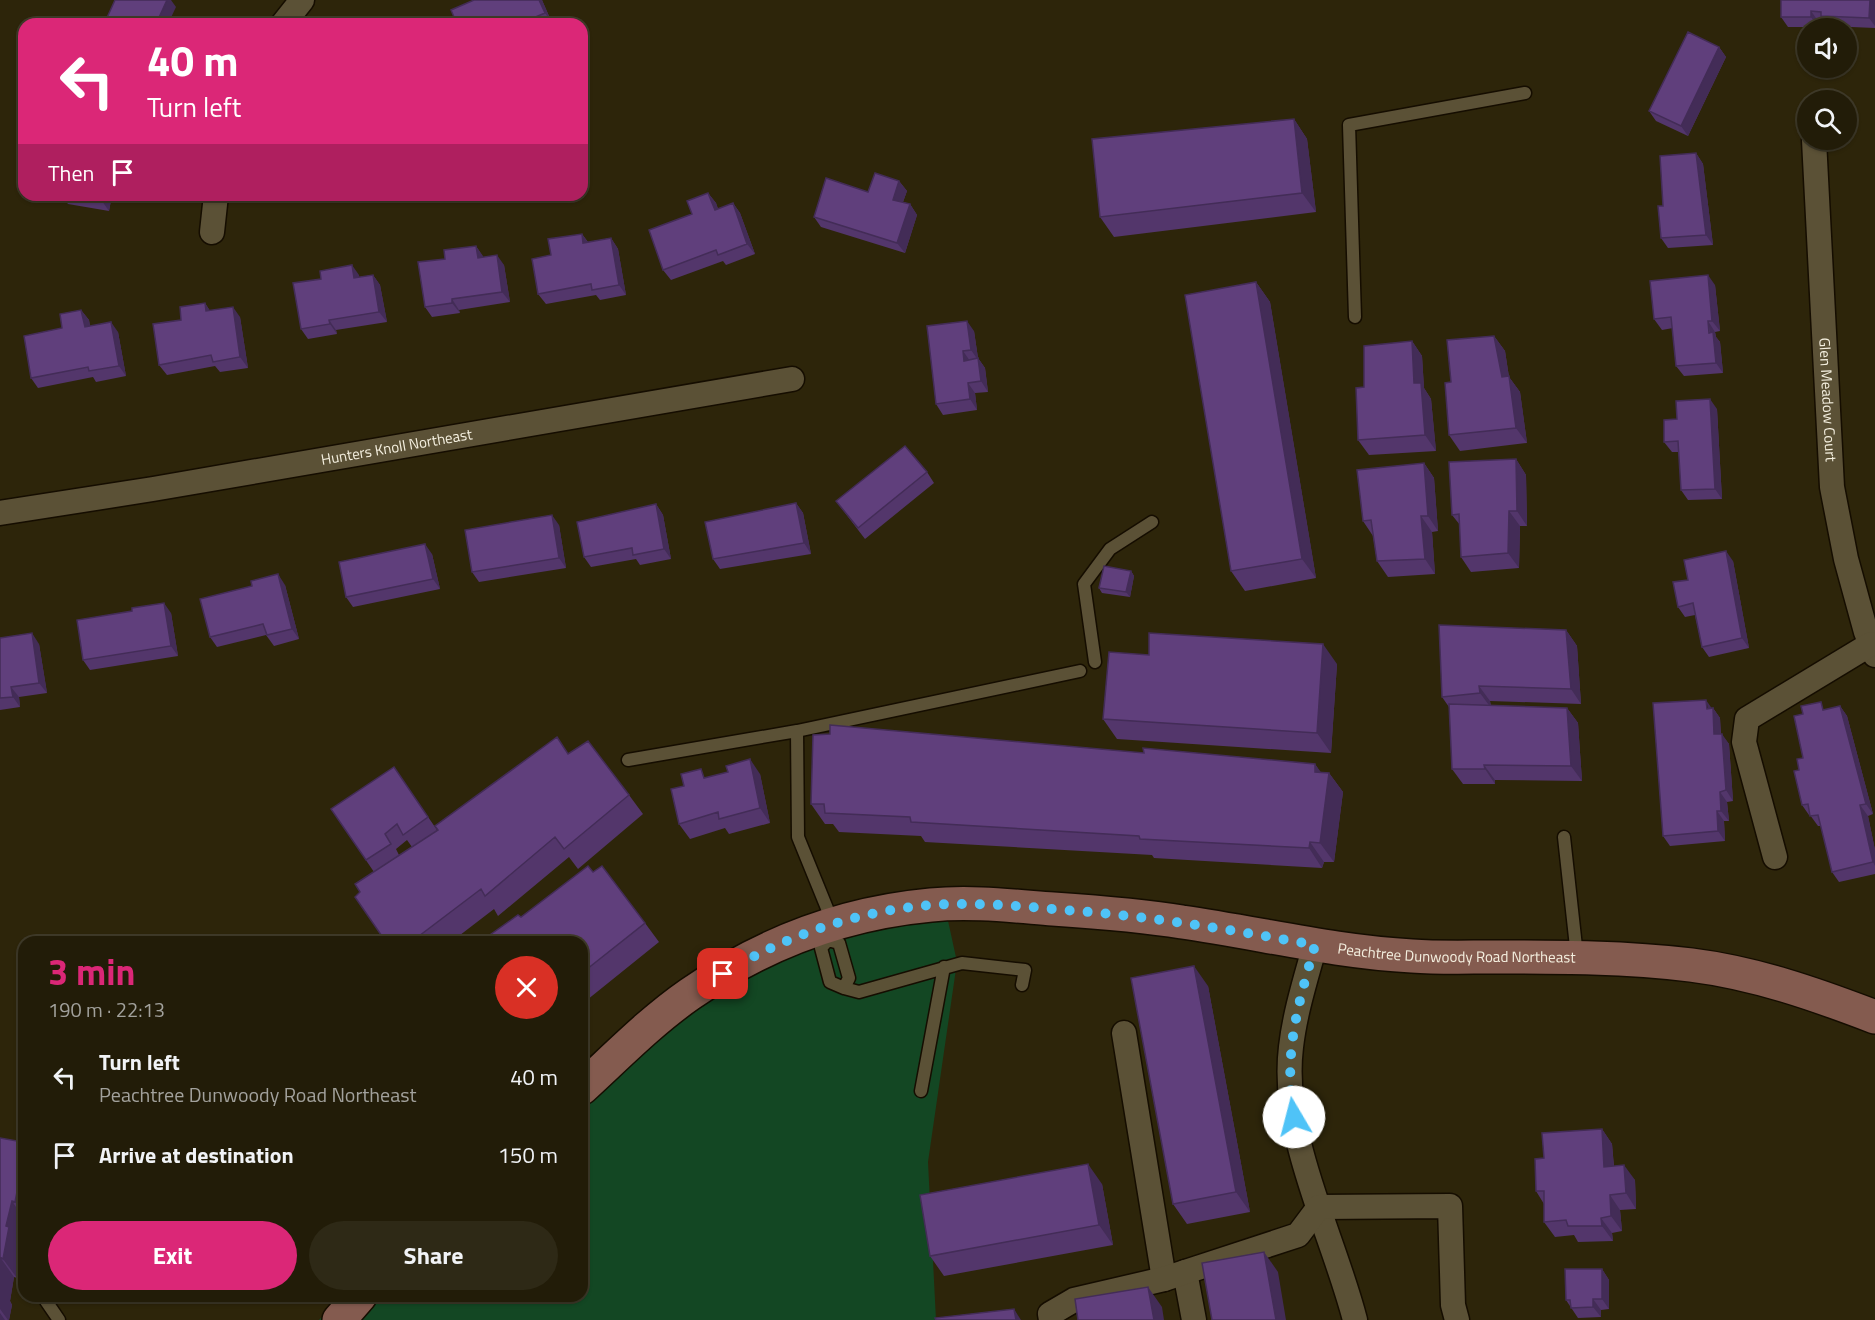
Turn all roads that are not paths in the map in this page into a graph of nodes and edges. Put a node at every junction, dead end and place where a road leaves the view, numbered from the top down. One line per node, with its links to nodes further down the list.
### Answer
1 (302, 0): 2 (street)
2 (288, 18)
3 (1525, 93): 7 (lane)
4 (1815, 150): 11 (street, Glen Meadow Court)
5 (215, 201): 6 (street)
6 (212, 232)
7 (1354, 317)
8 (792, 379): 9 (street, Hunters Knoll Northeast)
9 (0, 513)
10 (1152, 522): 12 (lane)
11 (1872, 640): 17 (street)
12 (1095, 662)
13 (1080, 671): 14 (lane)
14 (797, 731): 15 (lane); 18 (lane)
15 (628, 760)
16 (1564, 837): 20 (lane)
17 (1775, 856)
18 (830, 932): 19 (street, Peachtree Dunwoody Road Northeast); 23 (lane); 23 (lane); 26 (street, Peachtree Dunwoody Road Northeast)
19 (1315, 945): 20 (street, Peachtree Dunwoody Road Northeast); 28 (street)
20 (1577, 957): 24 (street, Peachtree Dunwoody Road Northeast)
21 (944, 967): 22 (lane); 23 (lane); 27 (lane)
22 (1022, 985)
23 (844, 988)
24 (1875, 1017)
25 (1124, 1033): 29 (street)
26 (588, 1082)
27 (921, 1091)
28 (1319, 1207): 29 (street); 36 (street); 37 (street)
29 (1174, 1275): 34 (street); 35 (street)
30 (46, 1302): 32 (lane)
31 (355, 1302): 33 (street)
32 (59, 1320)
33 (339, 1320)
34 (1051, 1320)
35 (1194, 1320)
36 (1354, 1320)
37 (1458, 1320)

